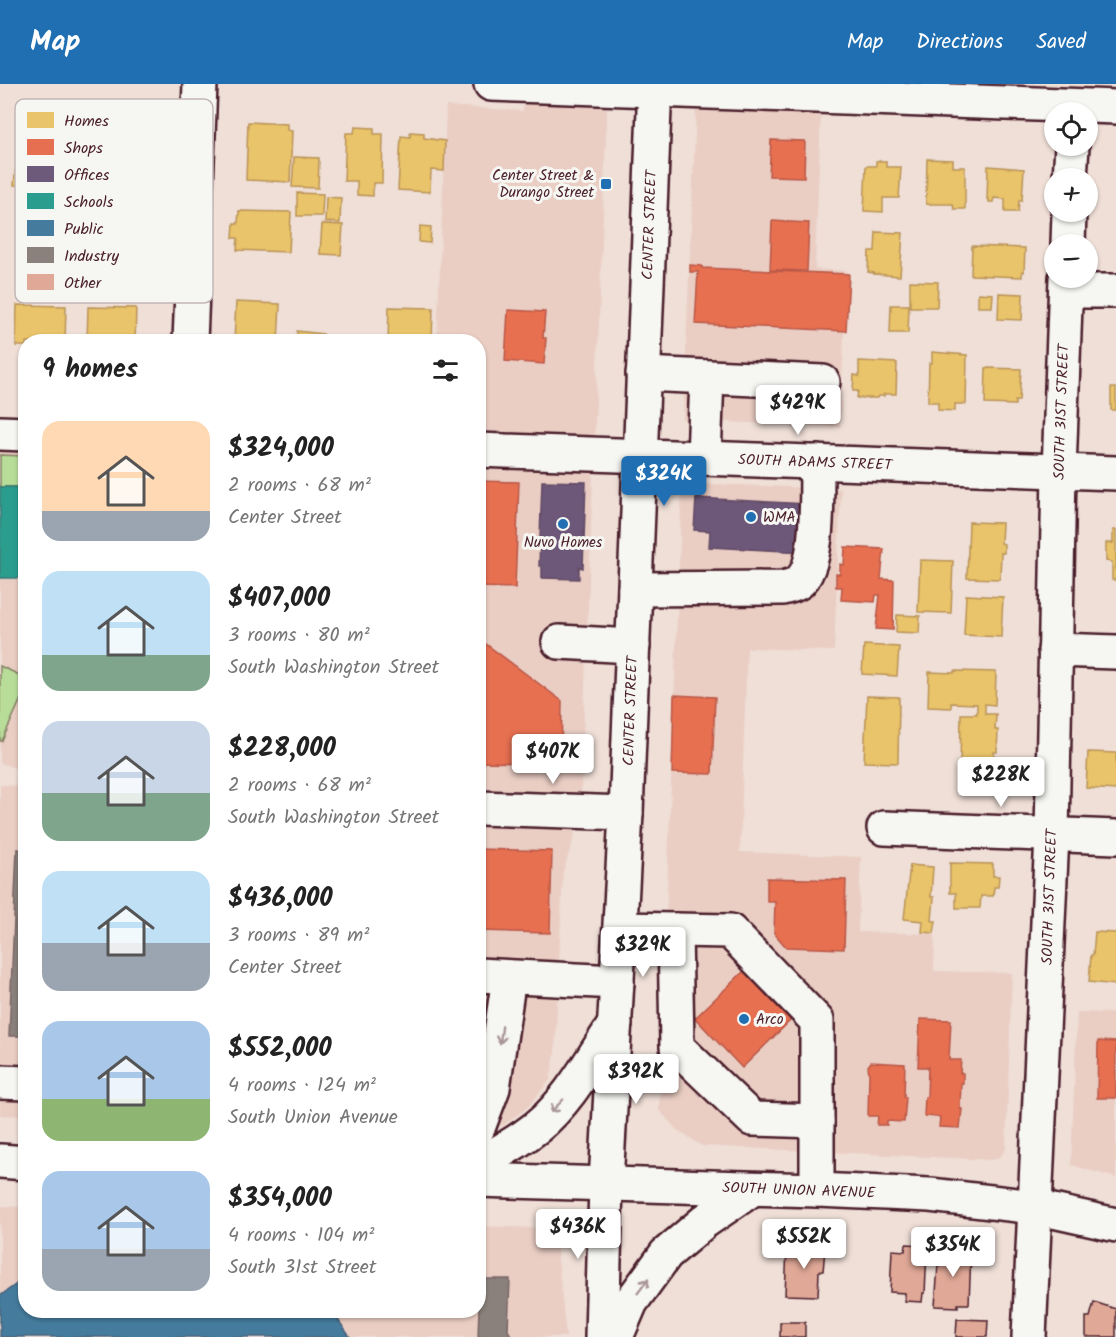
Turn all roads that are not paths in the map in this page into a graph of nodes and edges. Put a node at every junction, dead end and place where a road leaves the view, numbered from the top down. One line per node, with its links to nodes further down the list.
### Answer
1 (200, 84): 5 (street)
2 (491, 84): 3 (street)
3 (655, 87): 4 (street); 13 (street, CENTER STREET)
4 (770, 89): 6 (street)
5 (199, 99)
6 (1073, 100): 7 (street)
7 (1116, 107)
8 (1066, 288): 22 (street, SOUTH 31ST STREET)
9 (1095, 288): 10 (street)
10 (1116, 291)
11 (192, 303): 12 (street)
12 (190, 334)
13 (644, 374): 14 (street); 19 (street, CENTER STREET)
14 (707, 376): 15 (street); 20 (street)
15 (822, 381)
16 (0, 433): 17 (street)
17 (18, 434)
18 (486, 450): 19 (street, SOUTH ADAMS STREET)
19 (640, 456): 20 (street, SOUTH ADAMS STREET); 24 (street, CENTER STREET)
20 (704, 458): 21 (street, SOUTH ADAMS STREET)
21 (817, 462): 22 (street, SOUTH ADAMS STREET); 24 (street)
22 (1059, 471): 23 (street, SOUTH ADAMS STREET); 27 (street, SOUTH 31ST STREET)
23 (1116, 473)
24 (636, 589): 26 (street, CENTER STREET)
25 (559, 642): 26 (street)
26 (633, 646): 30 (street, CENTER STREET)
27 (1055, 650): 28 (street); 32 (street, SOUTH 31ST STREET)
28 (1116, 652)
29 (486, 808): 30 (street)
30 (626, 813): 34 (street, CENTER STREET)
31 (884, 828): 32 (street)
32 (1052, 835): 33 (street); 50 (street, SOUTH 31ST STREET)
33 (1116, 837)
34 (621, 929): 35 (street); 37 (street, CENTER STREET)
35 (675, 930): 42 (street); 42 (street)
36 (494, 976): 37 (street); 41 (street, one-way to 41)
37 (617, 982): 38 (street, CENTER STREET)
38 (615, 1024): 43 (street, one-way to 43); 47 (street, CENTER STREET)
39 (0, 1082): 40 (street)
40 (18, 1083)
41 (486, 1107)
42 (817, 1121): 49 (street)
43 (486, 1160)
44 (0, 1161): 45 (street)
45 (18, 1162)
46 (486, 1180): 47 (street, SOUTH UNION AVENUE)
47 (606, 1183): 48 (street, SOUTH UNION AVENUE); 52 (street, CENTER STREET)
48 (752, 1189): 49 (street, SOUTH UNION AVENUE); 53 (street, one-way to 48)
49 (817, 1190): 50 (street, SOUTH UNION AVENUE)
50 (1035, 1207): 51 (street, SOUTH UNION AVENUE); 54 (street, SOUTH 31ST STREET)
51 (1116, 1225)
52 (602, 1337)
53 (616, 1337)
54 (1029, 1337)

